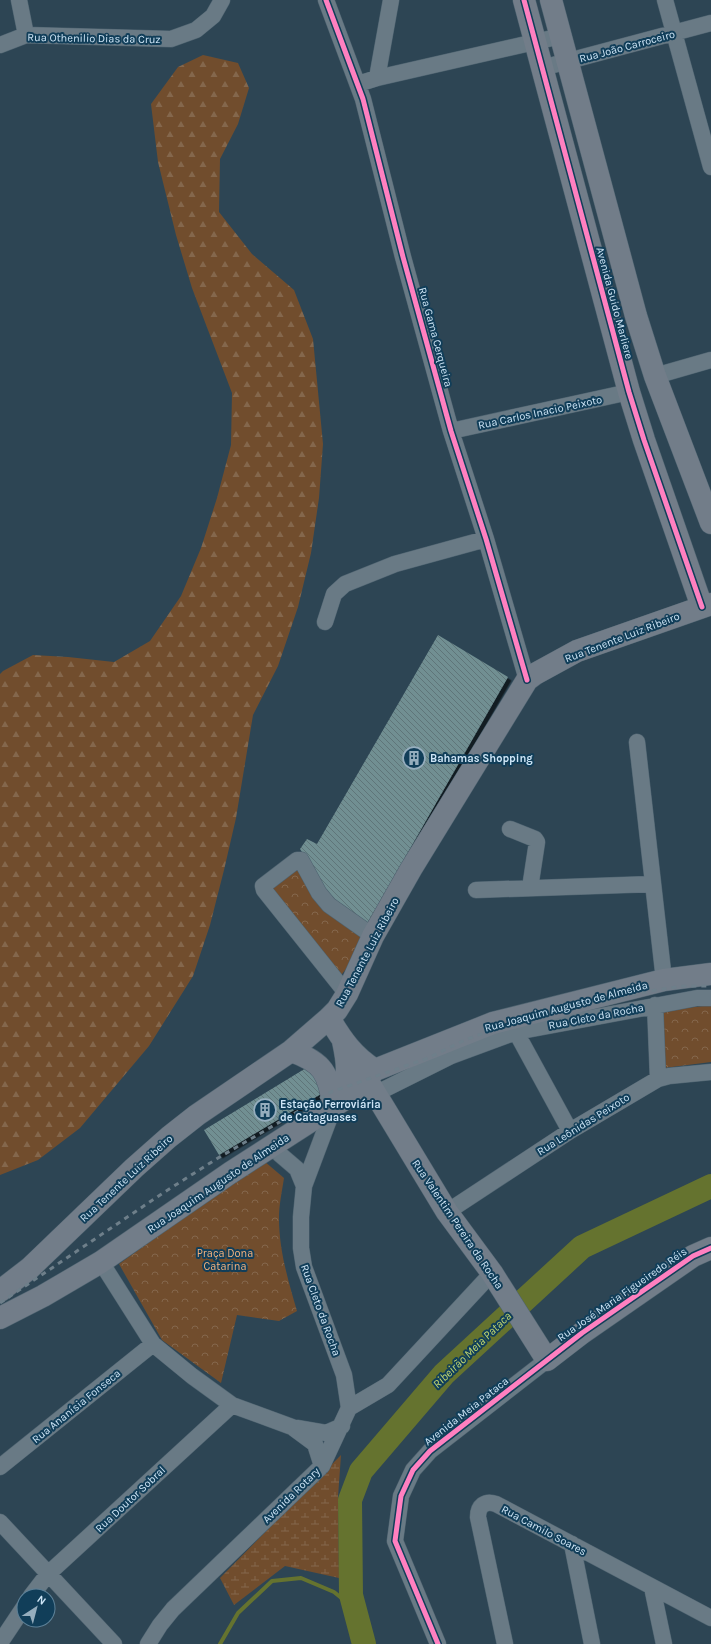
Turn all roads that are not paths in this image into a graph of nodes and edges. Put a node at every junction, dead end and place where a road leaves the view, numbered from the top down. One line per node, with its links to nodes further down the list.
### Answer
1 (19, 0): 10 (street)
2 (222, 0): 10 (street, Rua Othenilio Dias da Cruz)
3 (326, 0): 17 (street, Rua Gama Cerqueira)
4 (391, 0): 16 (street)
5 (524, 0): 12 (main road, Avenida Guido Marliere)
6 (551, 0): 11 (main road, Avenida Guido Marliere)
7 (665, 0): 9 (street)
8 (711, 23): 9 (street, Rua João Carroceiro)
9 (674, 34): 14 (street, Rua João Carroceiro); 18 (street)
10 (26, 35): 13 (street, Rua Othenilio Dias da Cruz)
11 (561, 36): 12 (street); 14 (main road, Avenida Guido Marliere)
12 (535, 43): 15 (main road, Avenida Guido Marliere); 16 (street)
13 (0, 45)
14 (567, 62): 15 (street, Rua João Carroceiro); 20 (main road, Avenida Guido Marliere)
15 (542, 68): 21 (main road, Avenida Guido Marliere)
16 (377, 78): 17 (street)
17 (358, 84): 22 (street, Rua Gama Cerqueira)
18 (711, 167)
19 (711, 360): 20 (street)
20 (655, 376): 23 (main road, Avenida Guido Marliere)
21 (629, 392): 22 (street, Rua Carlos Inacio Peixoto); 25 (main road, Avenida Guido Marliere)
22 (452, 431): 24 (street, Rua Gama Cerqueira)
23 (711, 523)
24 (486, 539): 26 (street); 27 (street, Rua Gama Cerqueira)
25 (706, 605): 27 (main road, Rua Tenente Luiz Ribeiro)
26 (325, 622)
27 (528, 680): 33 (main road, Rua Tenente Luiz Ribeiro)
28 (637, 742): 30 (street)
29 (510, 829): 31 (street)
30 (653, 884): 31 (street); 35 (street)
31 (530, 888): 32 (street)
32 (476, 890)
33 (373, 936): 36 (main road, Rua Tenente Luiz Ribeiro); 36 (street)
34 (709, 975): 35 (main road, Rua Joaquim Augusto de Almeida)
35 (664, 980): 45 (main road, Rua Joaquim Augusto de Almeida)
36 (347, 994): 39 (main road, Rua Tenente Luiz Ribeiro)
37 (711, 998): 38 (street, Rua Cleto da Rocha)
38 (655, 1005): 40 (street, Rua Cleto da Rocha); 44 (street)
39 (329, 1018): 41 (main road); 42 (main road, Rua Tenente Luiz Ribeiro)
40 (516, 1032): 45 (street, Rua Cleto da Rocha); 47 (street)
41 (342, 1041): 45 (main road, Rua Valentim Pereira da Rocha); 46 (main road)
42 (291, 1051): 46 (main road); 54 (main road, Rua Tenente Luiz Ribeiro)
43 (711, 1072): 44 (street, Rua Leônidas Peixoto)
44 (658, 1079): 47 (street, Rua Leônidas Peixoto)
45 (371, 1082): 46 (main road, Rua Joaquim Augusto de Almeida); 50 (main road, Rua Valentim Pereira da Rocha)
46 (334, 1106): 48 (main road, Rua Joaquim Augusto de Almeida); 49 (street, Rua Cleto da Rocha)
47 (570, 1131): 50 (street, Rua Leônidas Peixoto)
48 (267, 1150): 49 (street, Rua Cleto da Rocha); 52 (main road, Rua Joaquim Augusto de Almeida)
49 (304, 1186): 58 (street, Rua Cleto da Rocha)
50 (448, 1212): 53 (main road, Rua Valentim Pereira da Rocha)
51 (711, 1248): 57 (main road, Rua José Maria Figueiredo Réis)
52 (101, 1262): 55 (main road, Rua Joaquim Augusto de Almeida); 56 (street)
53 (497, 1282): 57 (main road, Rua Valentim Pereira da Rocha); 59 (street)
54 (0, 1291)
55 (0, 1318)
56 (153, 1344): 60 (street); 64 (street, Rua Ananísia Fonseca)
57 (547, 1360): 76 (street, Avenida Meia Pataca)
58 (344, 1375): 59 (street); 61 (street, Rua Cleto da Rocha)
59 (388, 1385): 61 (street)
60 (232, 1405): 63 (street); 68 (street, Rua Doutor Sobral)
61 (349, 1408): 62 (street, Avenida Rotary)
62 (342, 1426): 63 (street); 65 (street, Avenida Rotary)
63 (292, 1427): 65 (street)
64 (3, 1459)
65 (322, 1466): 75 (street, Avenida Rotary)
66 (0, 1522): 68 (street)
67 (572, 1544): 69 (street, Rua Camilo Soares); 77 (street, Rua Camilo Soares); 78 (street)
68 (48, 1574): 70 (street, Rua Doutor Sobral); 74 (street)
69 (652, 1587): 71 (street, Rua Camilo Soares); 79 (street)
70 (38, 1588)
71 (711, 1618)
72 (16, 1619): 73 (street)
73 (0, 1643)
74 (114, 1644)
75 (148, 1644)
76 (438, 1644)
77 (505, 1644)
78 (592, 1644)
79 (664, 1644)

